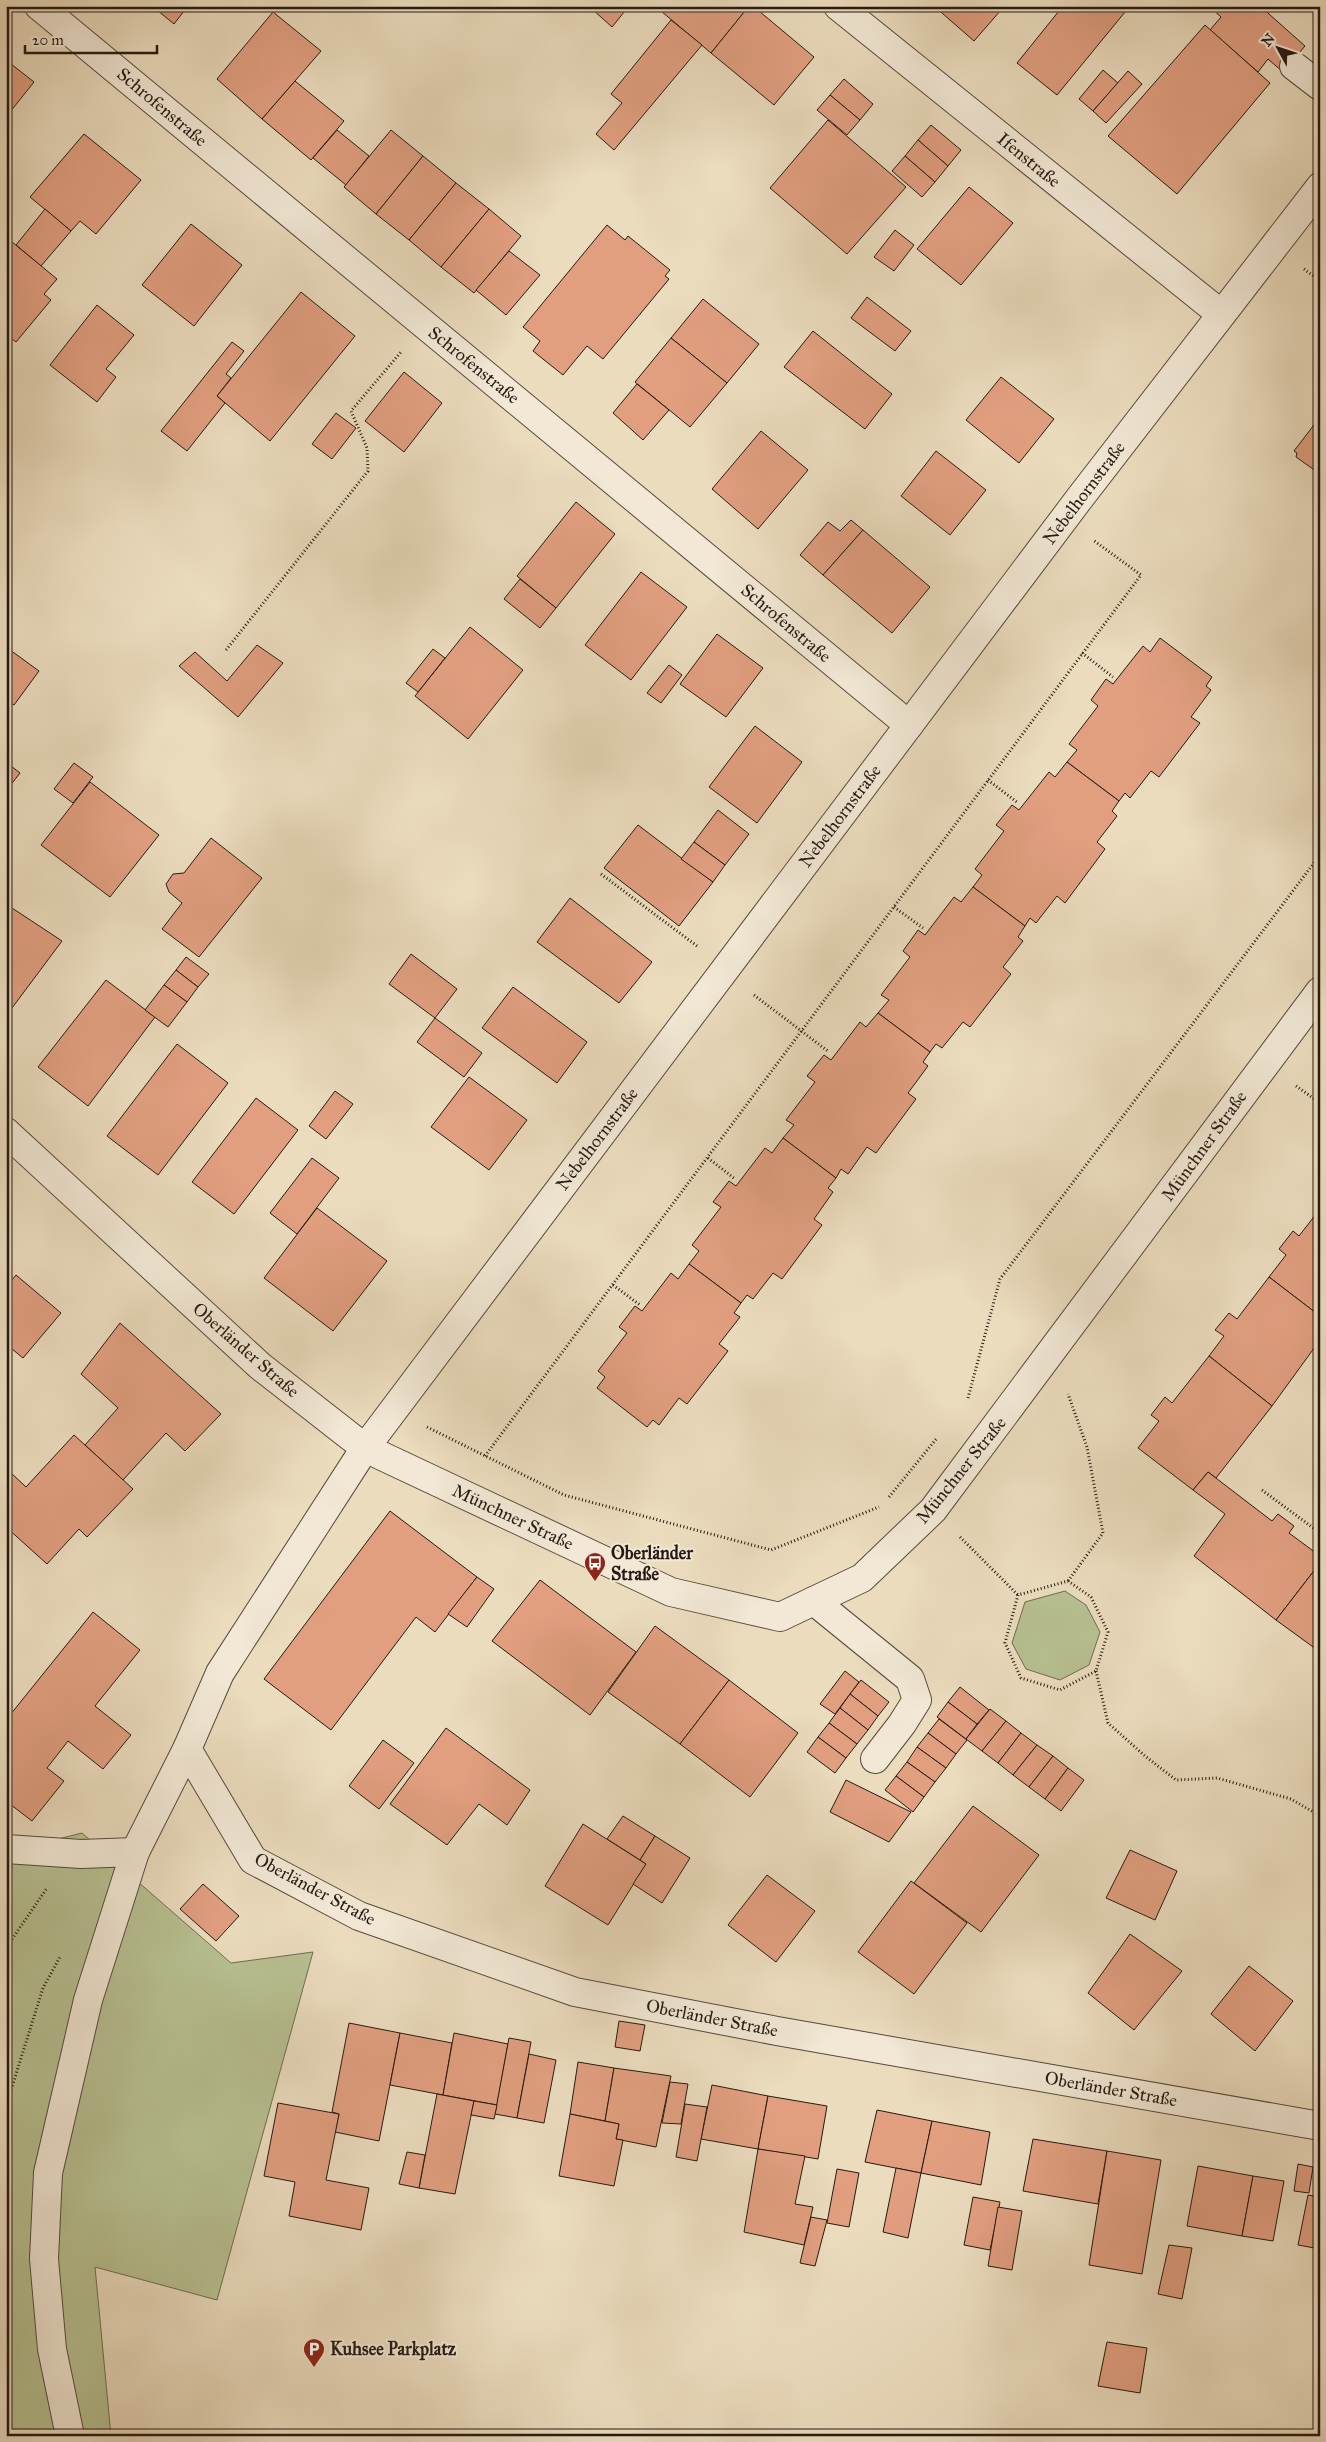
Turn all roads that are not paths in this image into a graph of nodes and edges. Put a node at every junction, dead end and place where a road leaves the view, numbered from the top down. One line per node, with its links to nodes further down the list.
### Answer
1 (39, 6): 7 (street, Schrofenstraße)
2 (838, 6): 6 (street, Ifenstraße)
3 (1294, 66): 4 (street)
4 (1320, 86)
5 (1320, 187): 6 (street, Nebelhornstraße)
6 (1221, 314): 7 (street, Nebelhornstraße)
7 (909, 724): 10 (street, Nebelhornstraße)
8 (1320, 991): 11 (street, Münchner Straße)
9 (6, 1132): 10 (street, Oberländer Straße)
10 (365, 1448): 11 (street, Münchner Straße); 12 (street)
11 (814, 1601): 13 (street)
12 (187, 1749): 15 (street); 16 (street, Oberländer Straße)
13 (875, 1760)
14 (6, 1848): 15 (street)
15 (135, 1852): 17 (street)
16 (1320, 2126)
17 (70, 2436)

